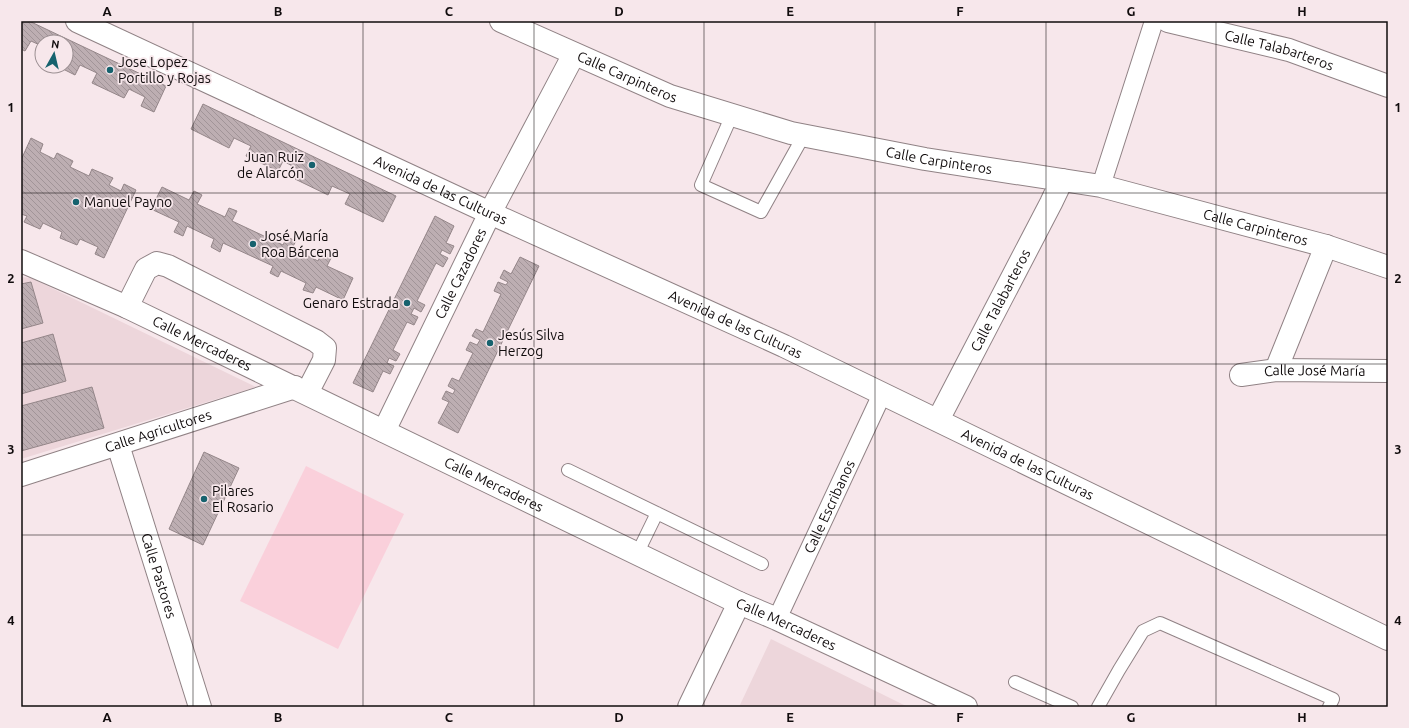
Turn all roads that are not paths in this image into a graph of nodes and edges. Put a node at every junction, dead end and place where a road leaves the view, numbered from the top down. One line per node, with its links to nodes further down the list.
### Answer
1 (77, 21): 11 (street, Avenida de las Culturas)
2 (501, 21): 5 (street, Calle Carpinteros)
3 (1154, 21): 10 (street)
4 (1168, 21): 6 (street, Calle Talabarteros)
5 (574, 54): 7 (street, Calle Carpinteros); 11 (street, Calle Cazadores)
6 (1388, 86)
7 (732, 115): 8 (street, Calle Carpinteros); 8 (lane)
8 (804, 135): 9 (street, Calle Carpinteros)
9 (1062, 180): 10 (street, Calle Carpinteros); 21 (street, Calle Talabarteros)
10 (1102, 186): 12 (street, Calle Carpinteros)
11 (490, 213): 20 (street, Avenida de las Culturas); 22 (street, Calle Cazadores)
12 (1326, 246): 14 (street, Calle Carpinteros); 16 (street)
13 (21, 261): 15 (street, Calle Mercaderes)
14 (1388, 267)
15 (127, 307): 19 (street, Calle Mercaderes); 19 (street)
16 (1276, 370): 17 (street, Calle José María); 18 (street, Calle José María)
17 (1388, 371)
18 (1241, 375)
19 (301, 390): 22 (street, Calle Mercaderes); 23 (street, Calle Agricultores)
20 (882, 394): 21 (street, Avenida de las Culturas); 30 (street, Calle Escribanos)
21 (938, 420): 31 (street, Avenida de las Culturas)
22 (384, 431): 27 (street, Calle Mercaderes)
23 (118, 445): 25 (street, Calle Agricultores); 33 (street, Calle Pastores)
24 (568, 470): 26 (lane)
25 (21, 475)
26 (656, 513): 27 (lane); 28 (lane)
27 (637, 554): 29 (street, Calle Mercaderes)
28 (762, 564)
29 (739, 603): 30 (street, Calle Mercaderes); 34 (street)
30 (777, 619): 35 (street, Calle Mercaderes)
31 (1388, 639)
32 (1015, 682): 36 (lane)
33 (200, 707)
34 (689, 707)
35 (966, 707)
36 (1072, 707)
37 (1098, 707): 38 (lane)
38 (1329, 707)

